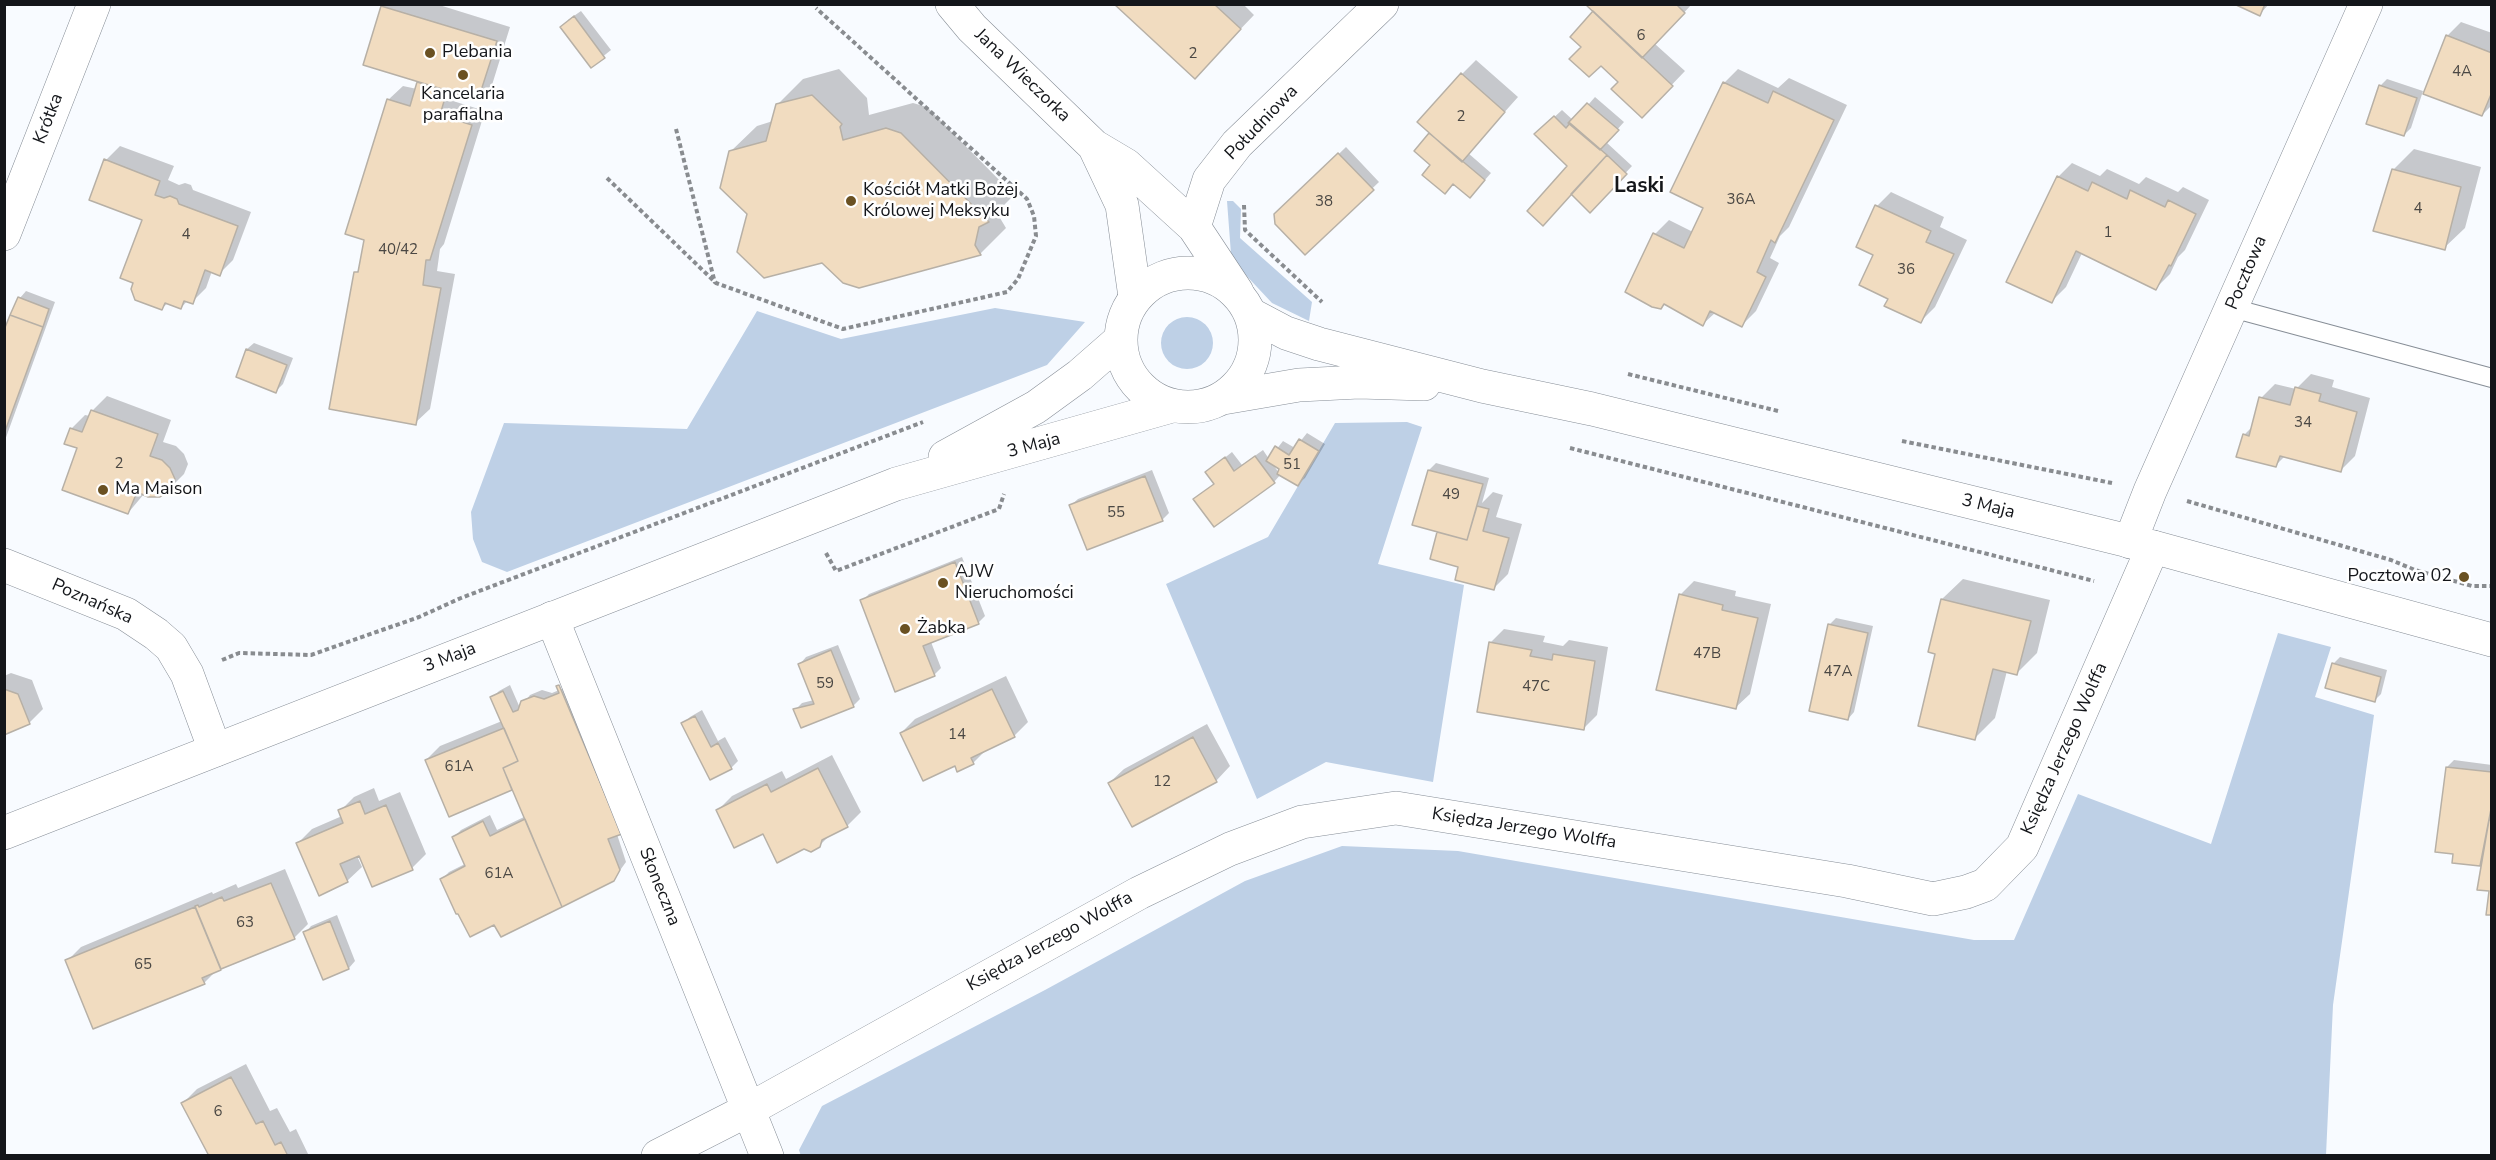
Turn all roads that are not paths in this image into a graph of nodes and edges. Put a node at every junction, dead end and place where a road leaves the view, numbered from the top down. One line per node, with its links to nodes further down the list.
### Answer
1 (94, 4): 7 (street, Krótka)
2 (952, 4): 5 (street, Jana Wieczorka)
3 (1382, 4): 6 (street, Południowa)
4 (2366, 4): 10 (street, Pocztowa)
5 (1094, 146): 6 (street, Jana Wieczorka); 8 (street, Jana Wieczorka)
6 (1194, 226): 9 (street)
7 (4, 234)
8 (1135, 297): 9 (street); 11 (street)
9 (1244, 303): 13 (street, 3 Maja); 14 (street)
10 (2232, 308): 12 (lane); 17 (street, Pocztowa)
11 (1120, 340): 15 (street); 16 (street, 3 Maja)
12 (2492, 378)
13 (1482, 386): 14 (street, 3 Maja); 17 (street, 3 Maja)
14 (1223, 398): 15 (street)
15 (1172, 406): 16 (street, 3 Maja)
16 (896, 484): 19 (street, 3 Maja)
17 (2142, 545): 20 (street, 3 Maja); 23 (street, Księdza Jerzego Wolffa)
18 (4, 565): 21 (street, Poznańska)
19 (552, 618): 21 (street, 3 Maja); 23 (street, Słoneczna)
20 (2492, 640)
21 (215, 750): 22 (street, 3 Maja)
22 (4, 833)
23 (748, 1110): 24 (street, Księdza Jerzego Wolffa); 25 (street, Słoneczna)
24 (658, 1155)
25 (766, 1155)

